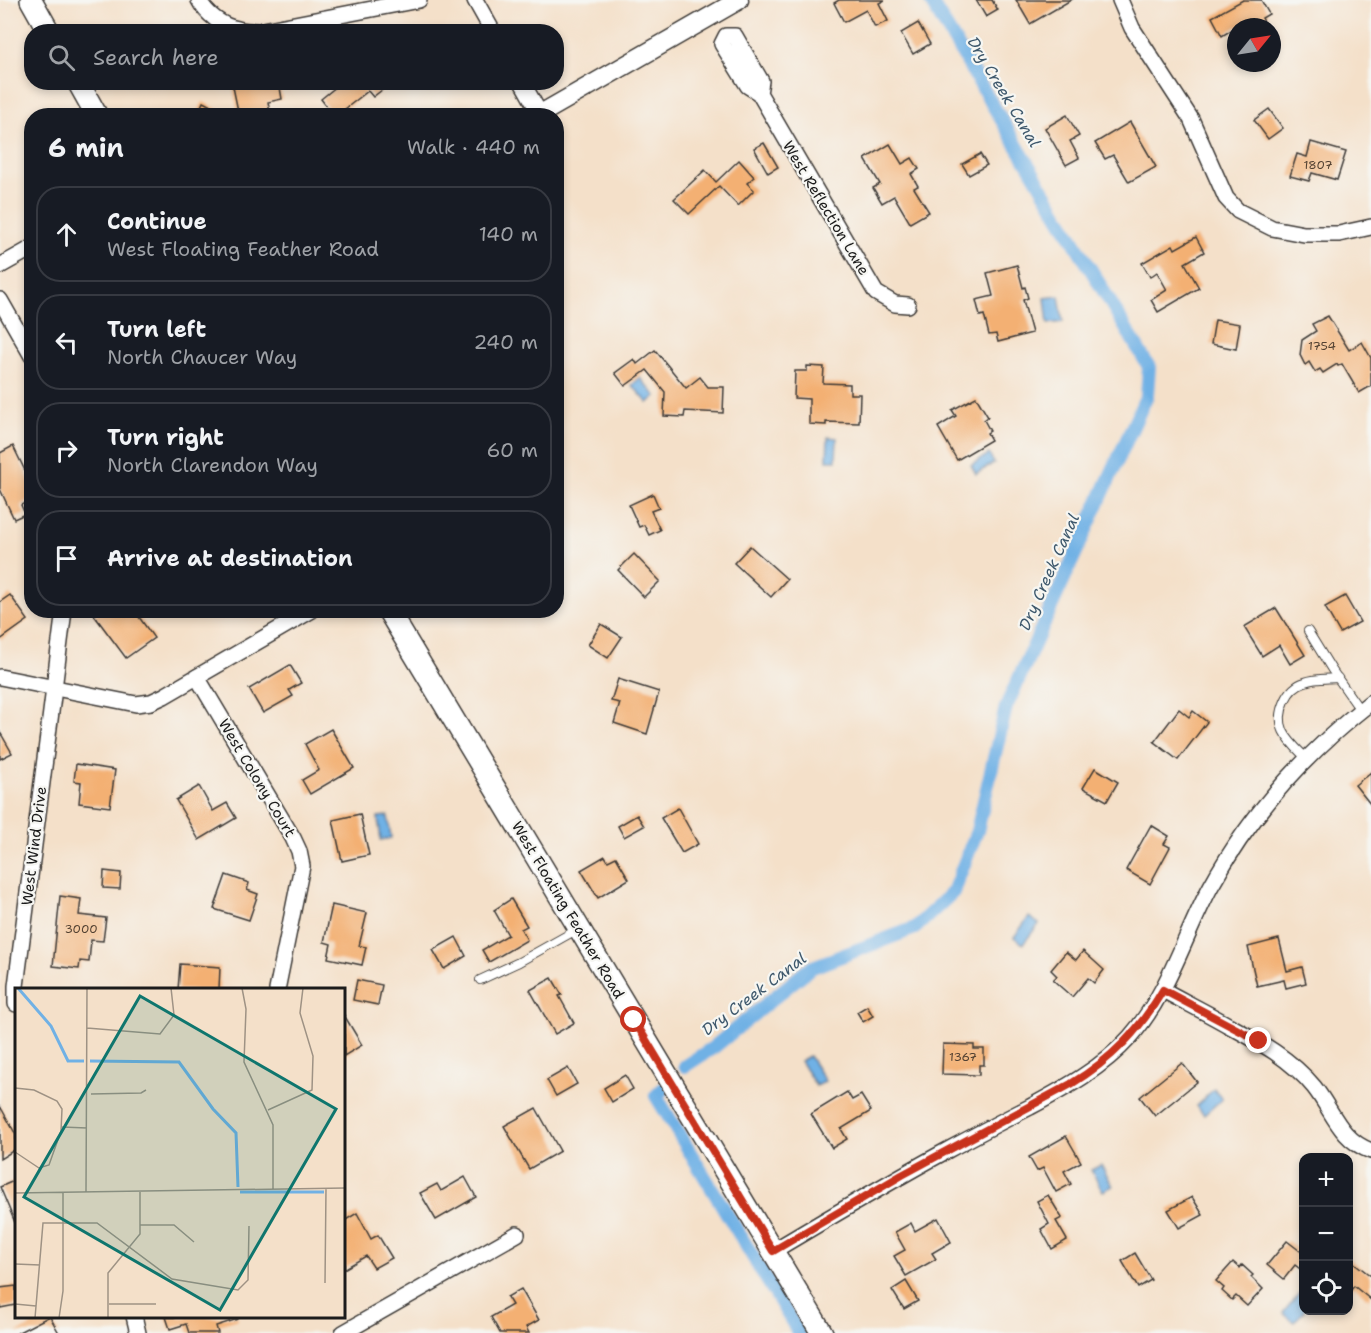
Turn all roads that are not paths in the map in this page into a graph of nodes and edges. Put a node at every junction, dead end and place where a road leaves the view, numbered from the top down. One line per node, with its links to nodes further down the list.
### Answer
1 (31, 0): 8 (main road)
2 (199, 0): 9 (street)
3 (419, 0): 10 (street)
4 (476, 0): 11 (street)
5 (739, 0): 7 (street)
6 (1120, 0): 17 (street)
7 (714, 14): 16 (street); 21 (street, West Reflection Lane)
8 (44, 24)
9 (226, 24)
10 (294, 24)
11 (489, 24)
12 (82, 90): 14 (main road)
13 (526, 90): 15 (street)
14 (93, 108)
15 (535, 108)
16 (551, 108)
17 (1371, 228)
18 (24, 252): 19 (street)
19 (0, 266)
20 (0, 300): 22 (street)
21 (908, 304)
22 (24, 342)
23 (63, 618): 30 (street, West Wind Drive)
24 (298, 618): 28 (street)
25 (393, 618): 33 (main road, West Floating Feather Road)
26 (1308, 631): 29 (lane)
27 (0, 676): 30 (street)
28 (197, 677): 30 (street); 36 (street, West Colony Court)
29 (1338, 678): 31 (lane); 32 (lane)
30 (54, 688): 35 (street, West Wind Drive)
31 (1366, 706): 32 (street)
32 (1306, 758): 37 (street)
33 (580, 928): 34 (lane); 40 (main road, West Floating Feather Road)
34 (480, 980)
35 (16, 988)
36 (277, 988)
37 (1163, 990): 38 (street); 40 (street)
38 (1371, 1150)
39 (516, 1234): 43 (street)
40 (773, 1251): 44 (main road, West Floating Feather Road)
41 (134, 1318): 42 (street)
42 (138, 1333)
43 (343, 1333)
44 (822, 1333)

